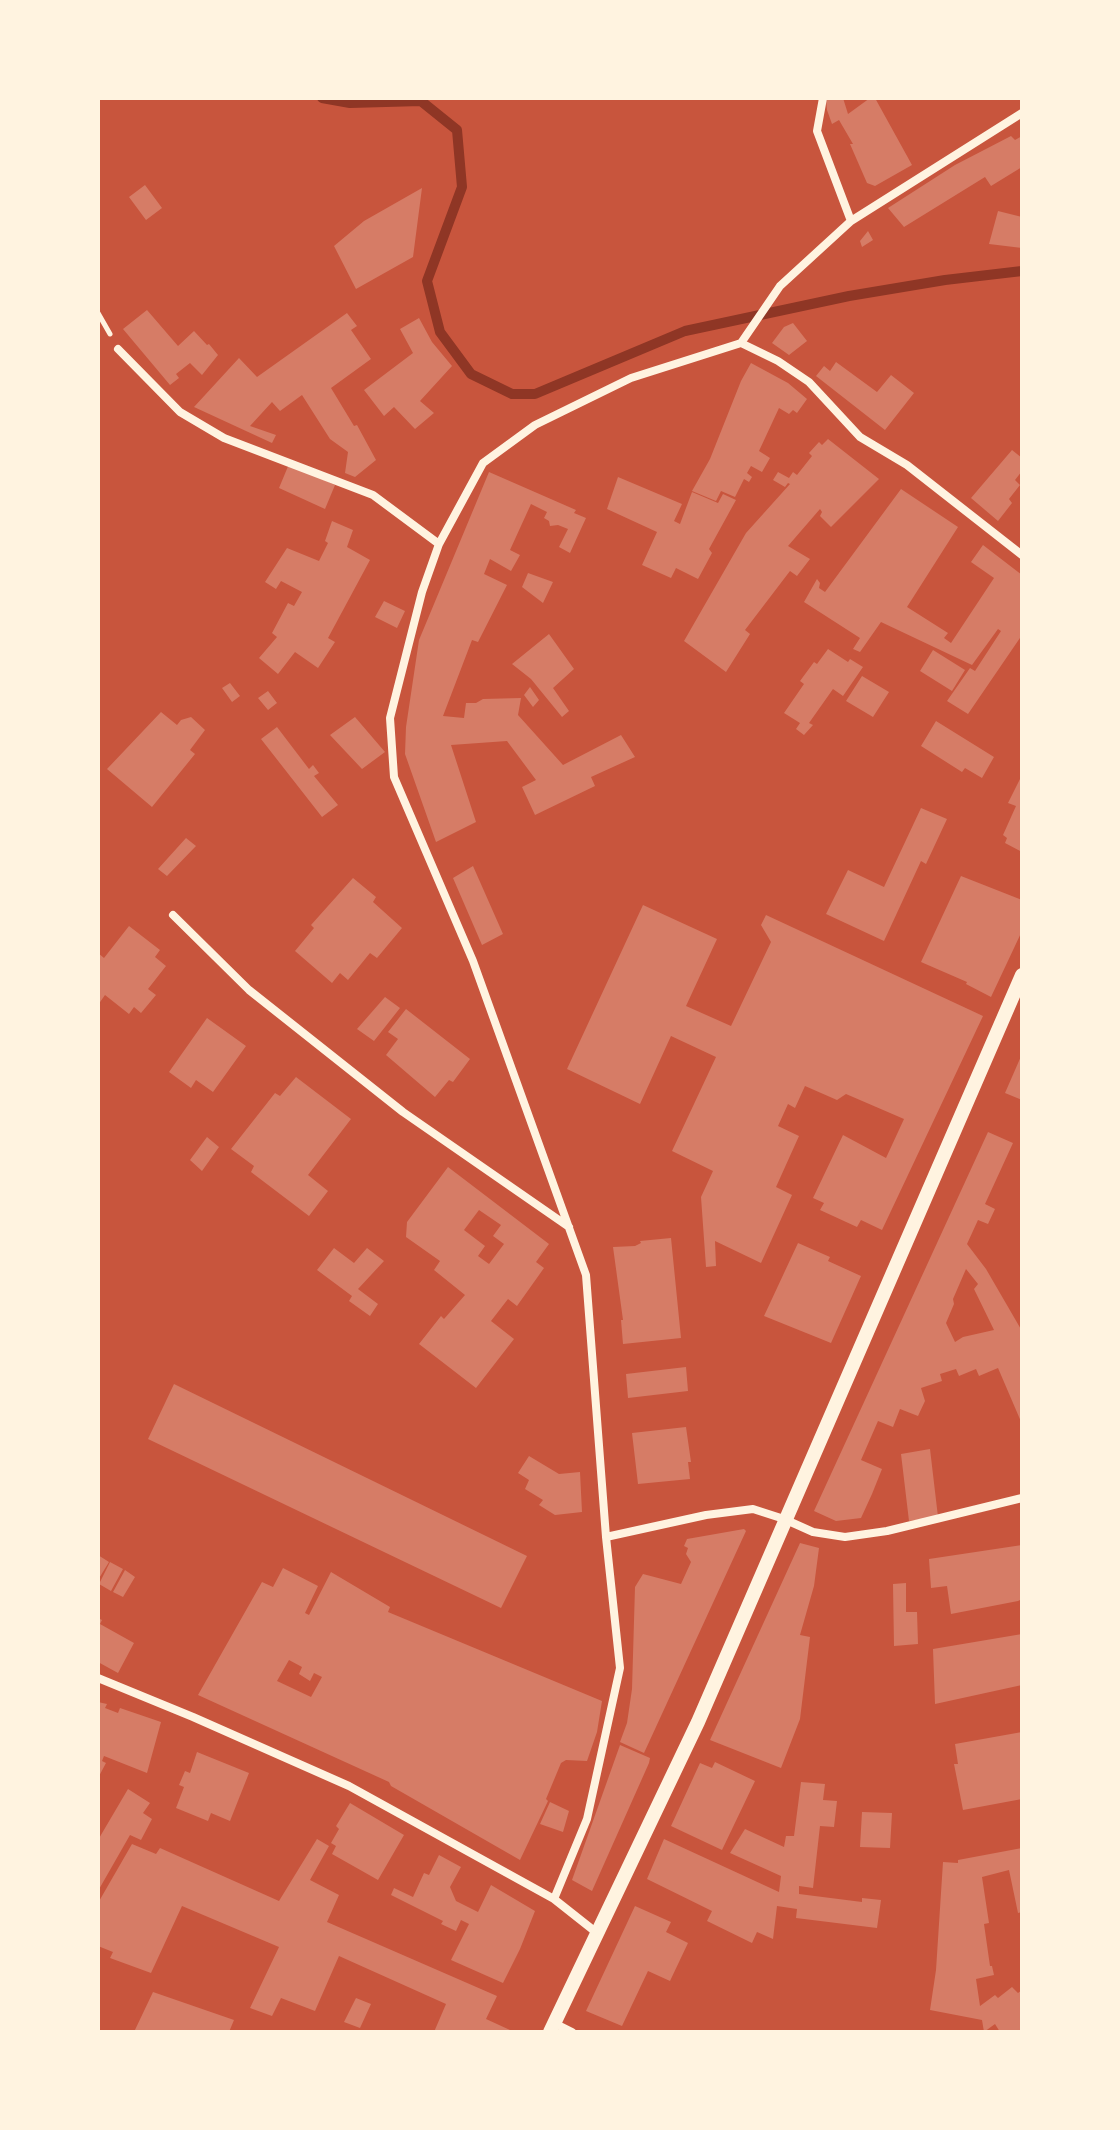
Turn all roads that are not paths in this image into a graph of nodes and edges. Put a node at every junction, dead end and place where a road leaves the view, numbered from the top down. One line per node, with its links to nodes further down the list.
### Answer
1 (823, 98): 3 (street)
2 (1022, 113): 3 (street)
3 (851, 221): 4 (street)
4 (741, 343): 6 (street); 7 (street)
5 (118, 349): 6 (street)
6 (439, 544): 10 (street)
7 (1022, 555)
8 (173, 915): 10 (street)
9 (1022, 975): 12 (street)
10 (570, 1227): 13 (street)
11 (1022, 1498): 12 (street)
12 (784, 1519): 13 (street); 16 (street)
13 (606, 1537): 15 (street)
14 (98, 1678): 15 (street)
15 (554, 1899): 16 (street)
16 (597, 1933): 17 (street)
17 (552, 2028): 18 (street)
18 (572, 2032)

